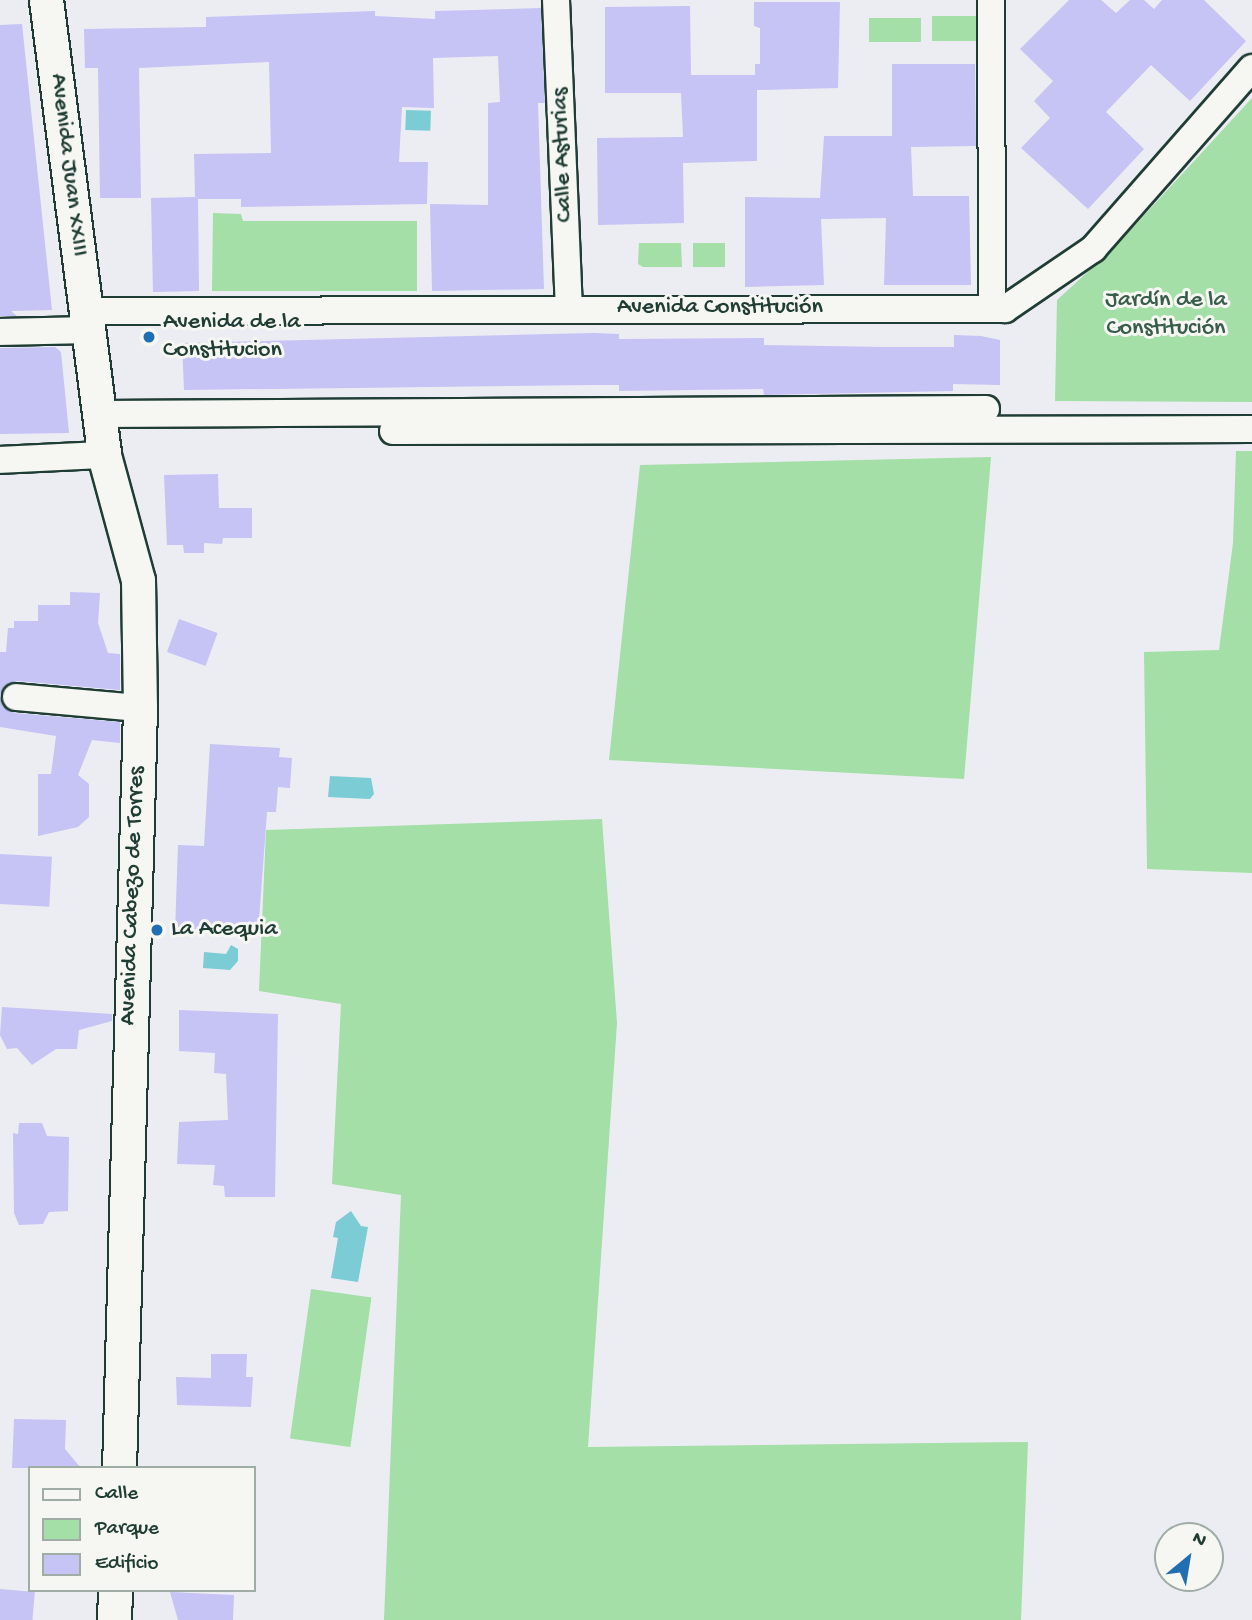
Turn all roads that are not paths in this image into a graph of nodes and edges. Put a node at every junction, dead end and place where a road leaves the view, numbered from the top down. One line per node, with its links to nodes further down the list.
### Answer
1 (46, 0): 7 (street, Avenida Juan XXIII)
2 (556, 0): 6 (street, Calle Asturias)
3 (991, 0): 5 (street)
4 (1252, 68): 5 (street, Avenida Constitución)
5 (992, 309): 6 (street, Avenida Constitución)
6 (569, 310): 7 (street, Avenida Constitución)
7 (88, 321): 8 (street, Avenida Constitución); 10 (street, Avenida Cabezo de Torres)
8 (0, 332)
9 (985, 410): 10 (street)
10 (99, 414): 13 (street, Avenida Cabezo de Torres)
11 (1252, 429): 12 (street)
12 (393, 431)
13 (104, 455): 14 (street); 16 (street, Avenida Cabezo de Torres)
14 (0, 460)
15 (16, 697): 16 (street)
16 (140, 708): 17 (street, Avenida Cabezo de Torres)
17 (119, 1466)
18 (115, 1592): 19 (street)
19 (114, 1620)

